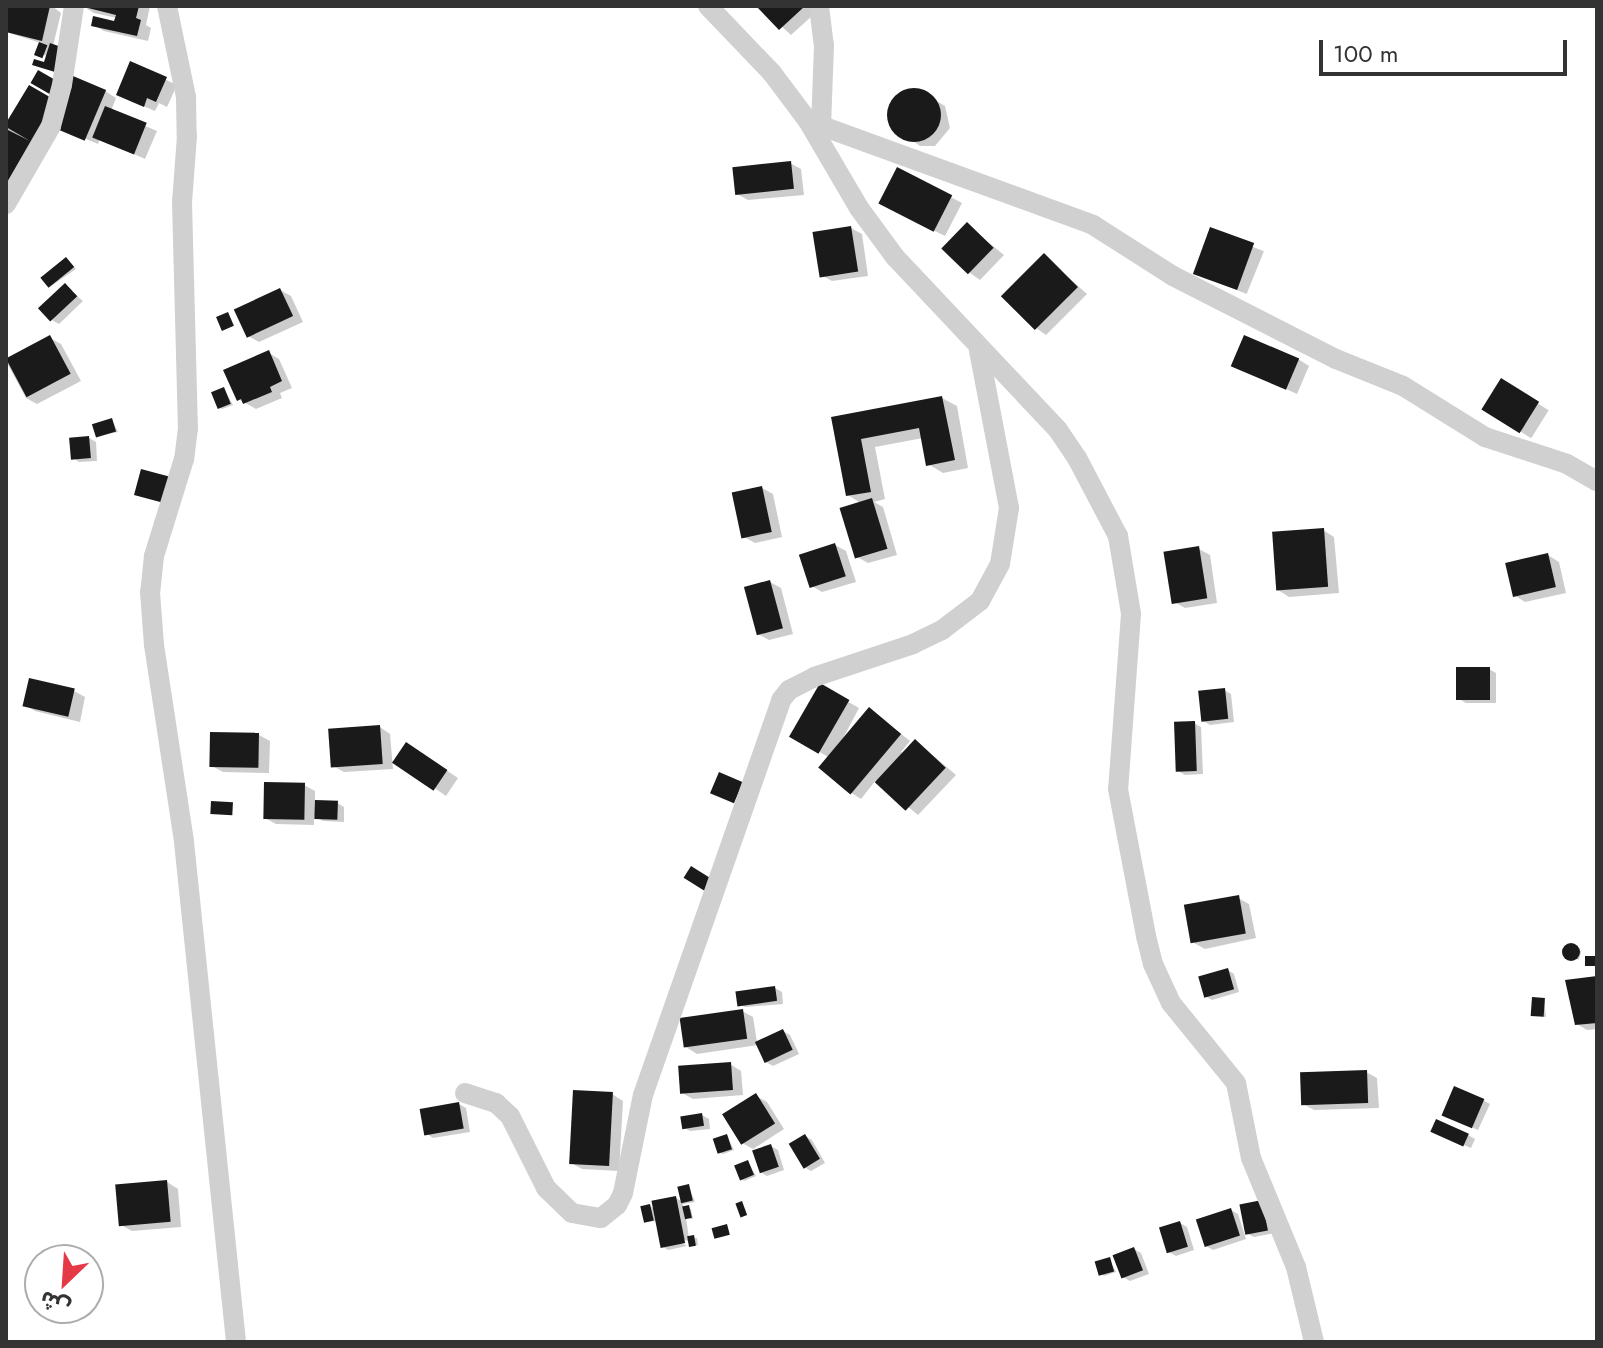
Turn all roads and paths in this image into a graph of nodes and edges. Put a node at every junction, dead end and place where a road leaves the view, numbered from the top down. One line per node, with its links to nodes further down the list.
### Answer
1 (74, 6): 6 (street)
2 (167, 6): 10 (street)
3 (708, 6): 5 (street)
4 (819, 6): 5 (street)
5 (814, 123): 7 (street); 8 (street)
6 (6, 204)
7 (979, 350): 9 (street); 11 (street)
8 (1597, 481)
9 (465, 1093)
10 (236, 1342)
11 (1314, 1342)

